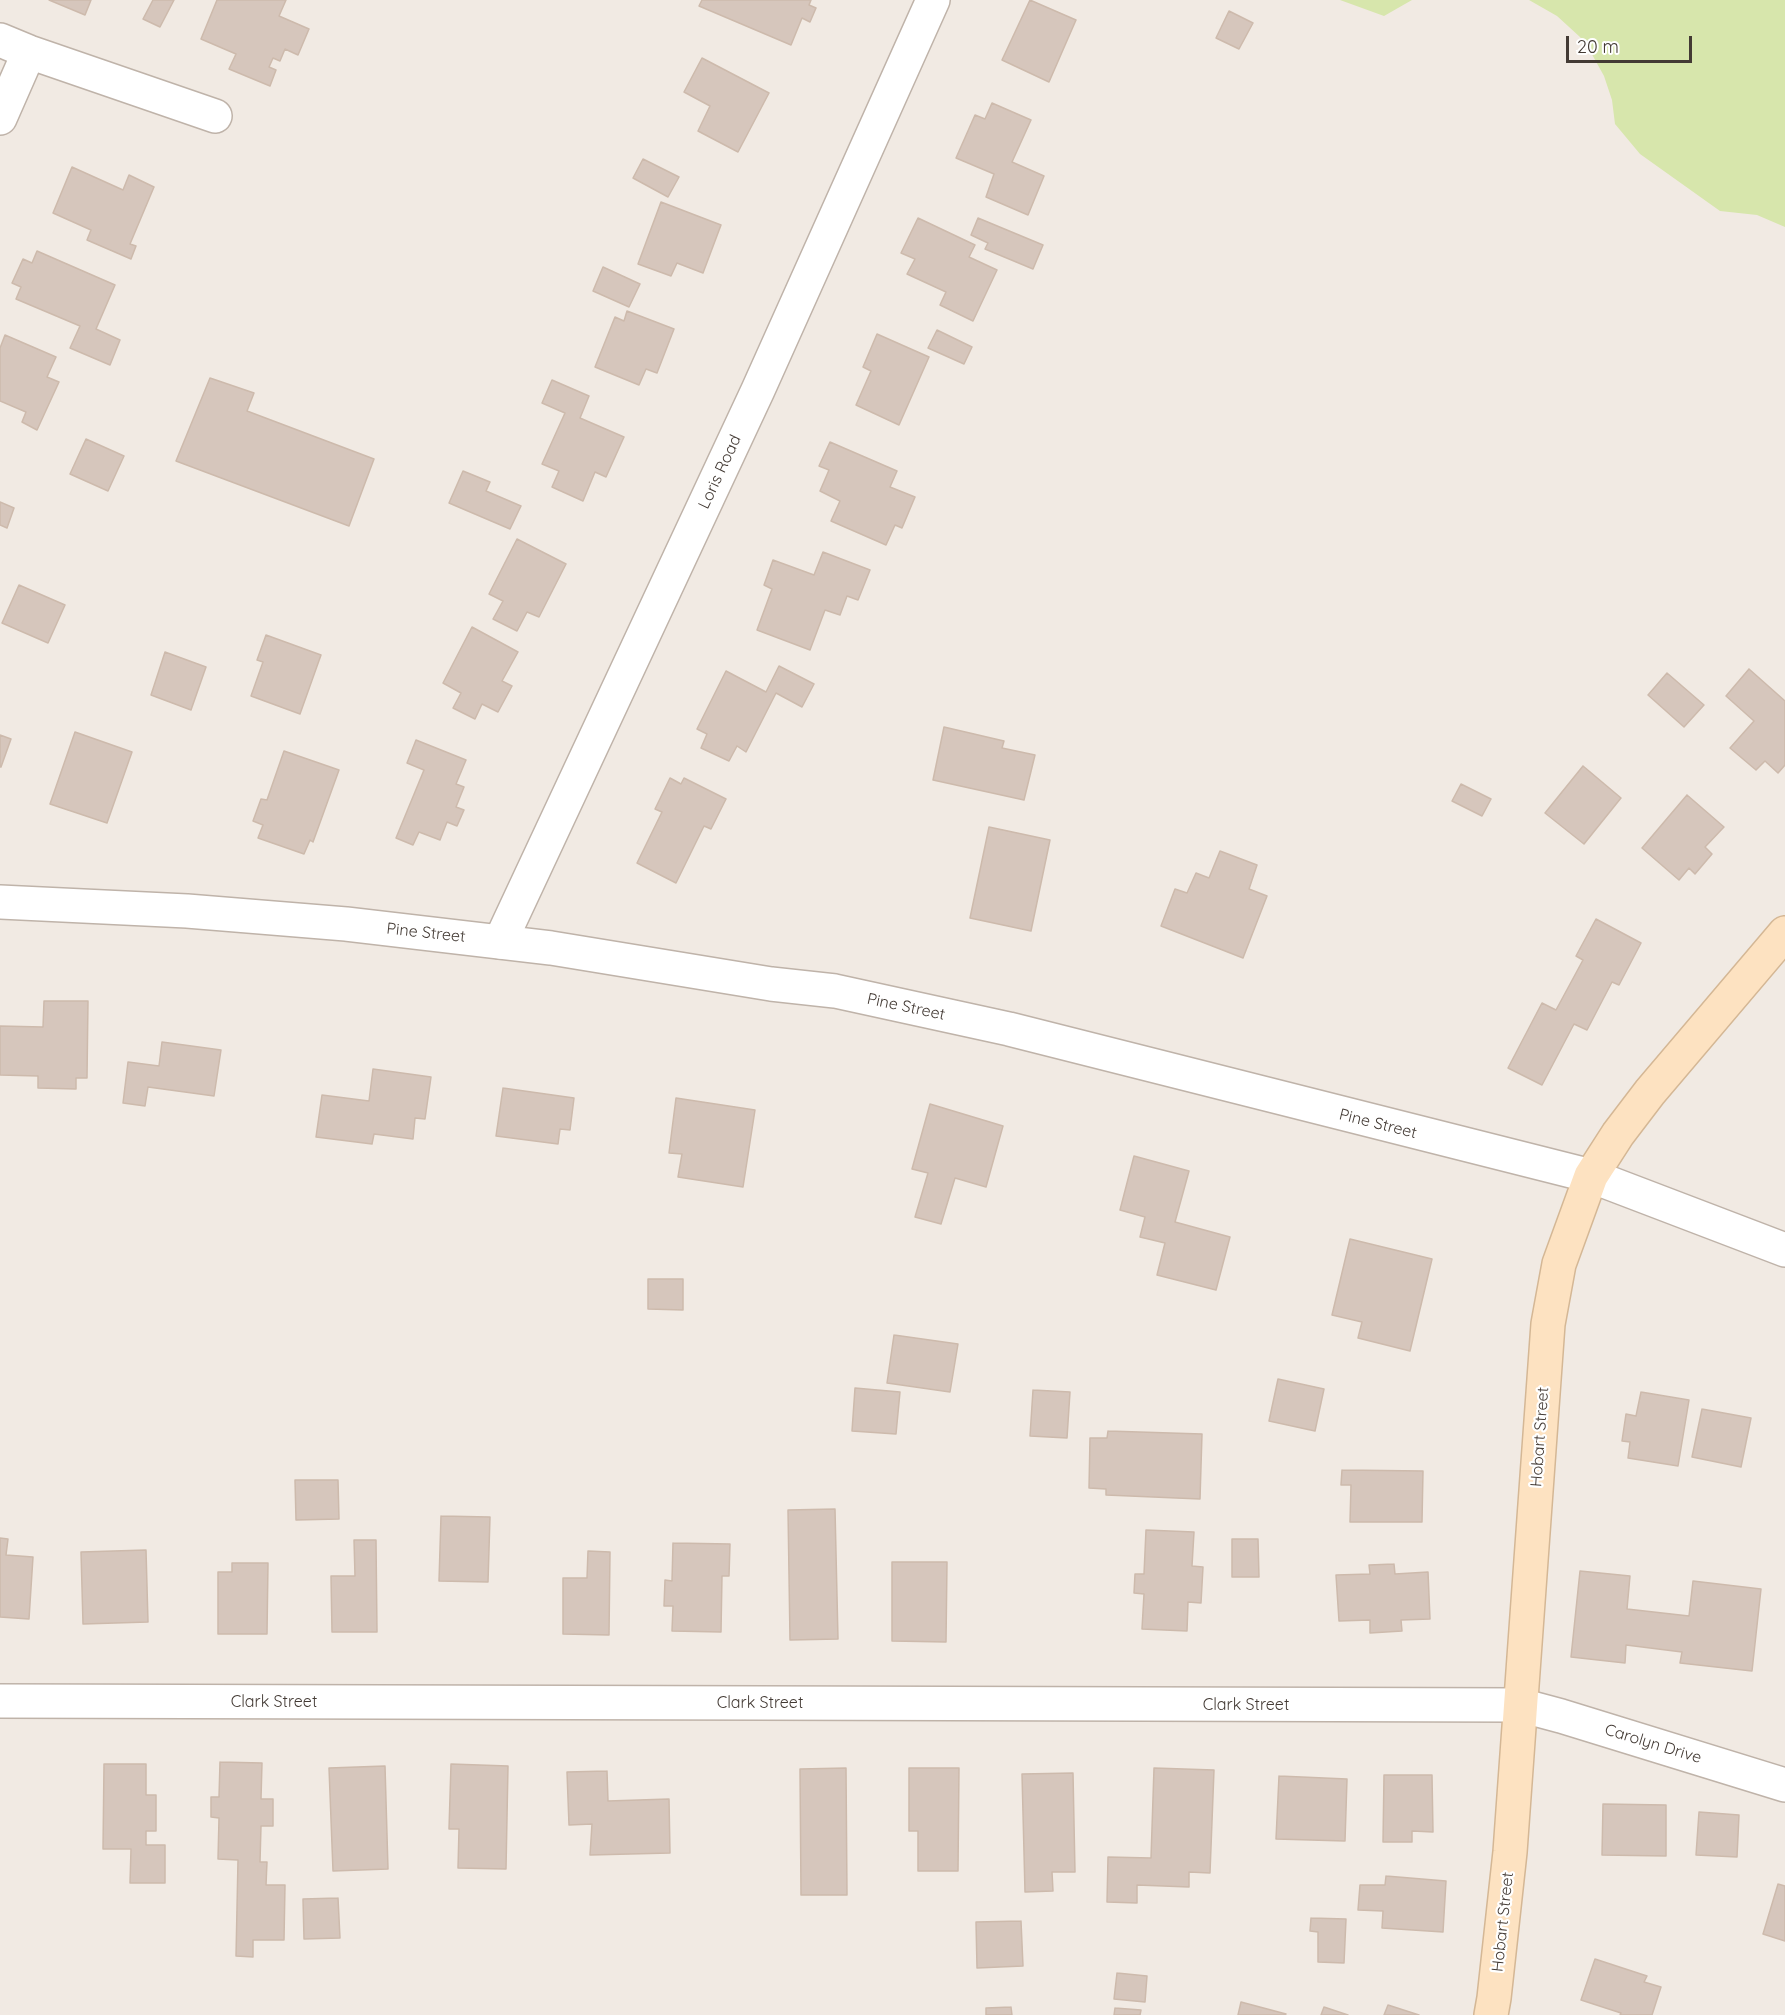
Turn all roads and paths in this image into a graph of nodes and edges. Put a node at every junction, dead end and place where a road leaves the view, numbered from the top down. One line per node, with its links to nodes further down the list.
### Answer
1 (933, 0): 7 (street, Loris Road)
2 (14, 46): 3 (street); 4 (street)
3 (215, 116)
4 (0, 118)
5 (0, 902): 7 (street, Pine Street)
6 (1785, 933): 8 (main road, Hobart Street)
7 (500, 942): 8 (street, Pine Street)
8 (1591, 1176): 9 (street, Pine Street); 11 (main road, Hobart Street)
9 (1785, 1250)
10 (0, 1701): 11 (street, Clark Street)
11 (1520, 1705): 12 (street, Carolyn Drive); 13 (main road, Hobart Street)
12 (1785, 1785)
13 (1491, 2015)

